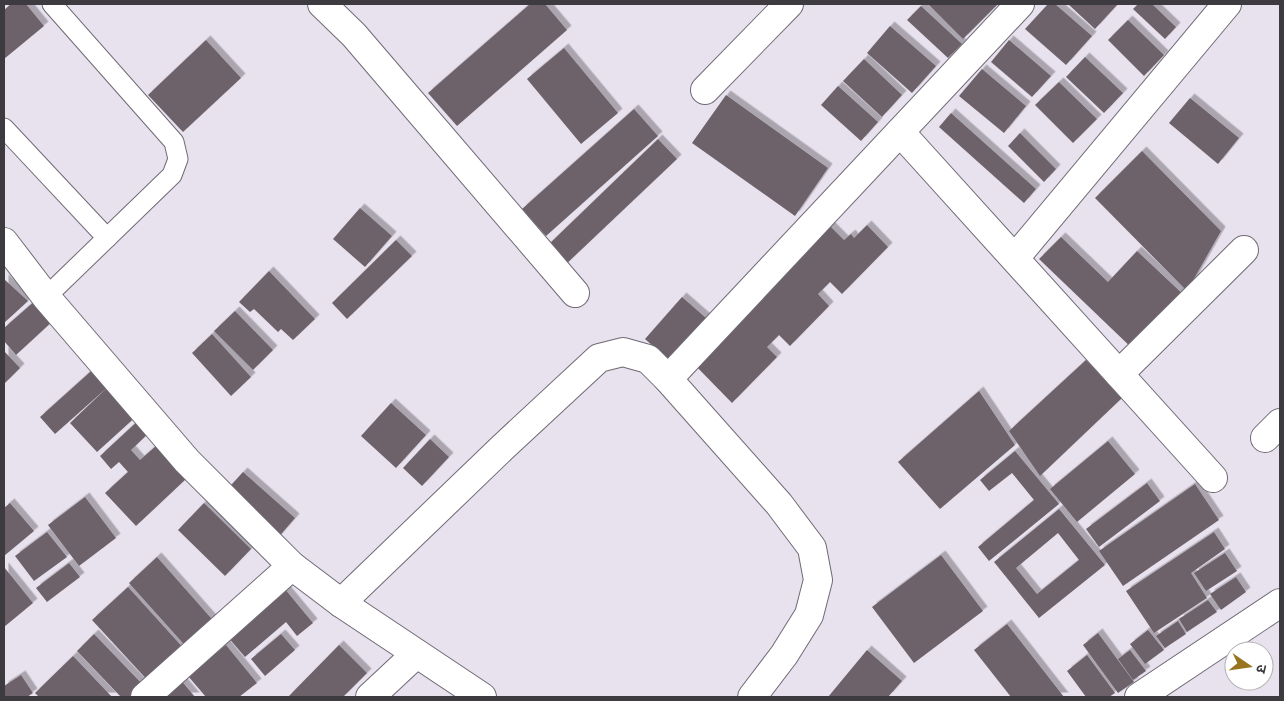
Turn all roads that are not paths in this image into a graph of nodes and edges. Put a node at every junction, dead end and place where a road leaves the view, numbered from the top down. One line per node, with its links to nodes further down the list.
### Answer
1 (52, 4): 9 (lane)
2 (322, 4): 13 (street)
3 (789, 4): 6 (street)
4 (1020, 4): 8 (street)
5 (1227, 4): 12 (street)
6 (704, 90)
7 (4, 128): 9 (lane)
8 (900, 132): 12 (street); 16 (street)
9 (107, 238): 14 (lane)
10 (4, 242): 14 (street)
11 (1244, 250): 15 (street)
12 (1014, 258): 15 (street)
13 (575, 293)
14 (46, 296): 18 (street)
15 (1119, 374): 17 (street)
16 (668, 379): 19 (street); 25 (street)
17 (1213, 478)
18 (292, 566): 19 (street); 22 (street)
19 (341, 604): 21 (street)
20 (1280, 604): 26 (street)
21 (416, 654): 23 (street); 24 (street)
22 (145, 697)
23 (370, 697)
24 (482, 697)
25 (752, 697)
26 (1138, 697)

